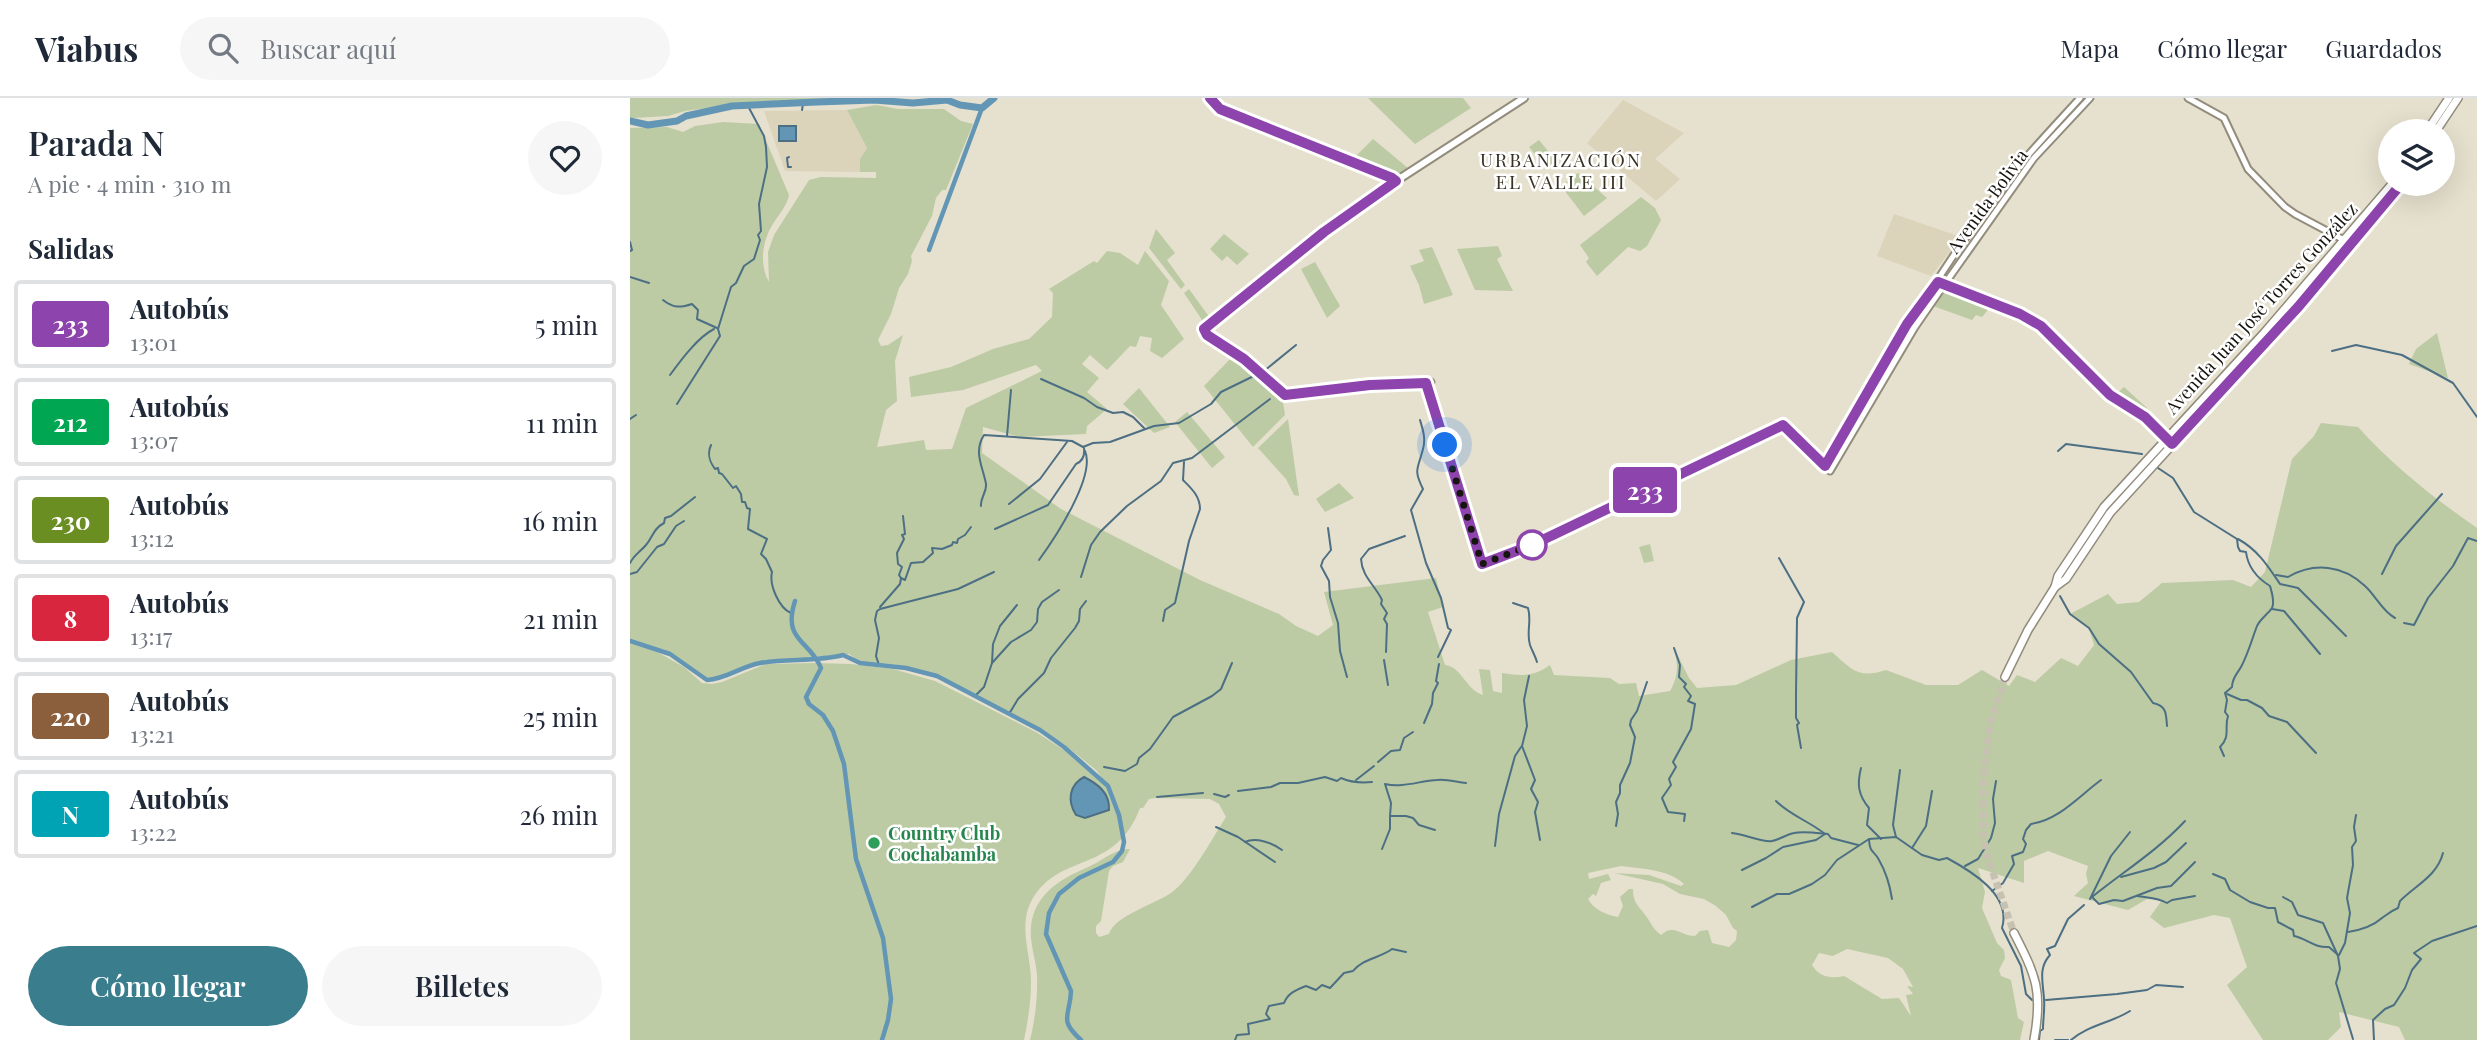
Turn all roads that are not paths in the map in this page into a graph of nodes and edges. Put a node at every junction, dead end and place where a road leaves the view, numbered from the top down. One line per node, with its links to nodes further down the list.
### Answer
1 (1210, 98): 11 (main road)
2 (1524, 98): 11 (main road)
3 (2068, 98): 8 (street)
4 (2090, 98): 8 (street, Avenida Bolivia)
5 (2188, 98): 14 (street)
6 (2449, 98): 9 (main road)
7 (2458, 98): 10 (main road)
8 (2079, 103): 11 (street, Avenida Bolivia)
9 (2435, 119)
10 (2444, 119)
11 (1396, 181)
12 (2382, 196): 14 (main road, Avenida Juan José Torres González)
13 (2391, 196): 15 (main road, Avenida Juan José Torres González)
14 (2344, 240): 15 (main road, Avenida Juan José Torres González)
15 (2156, 456): 16 (main road, Avenida Juan José Torres González)
16 (2005, 677)
17 (2014, 933): 18 (main road)
18 (2034, 1040)

